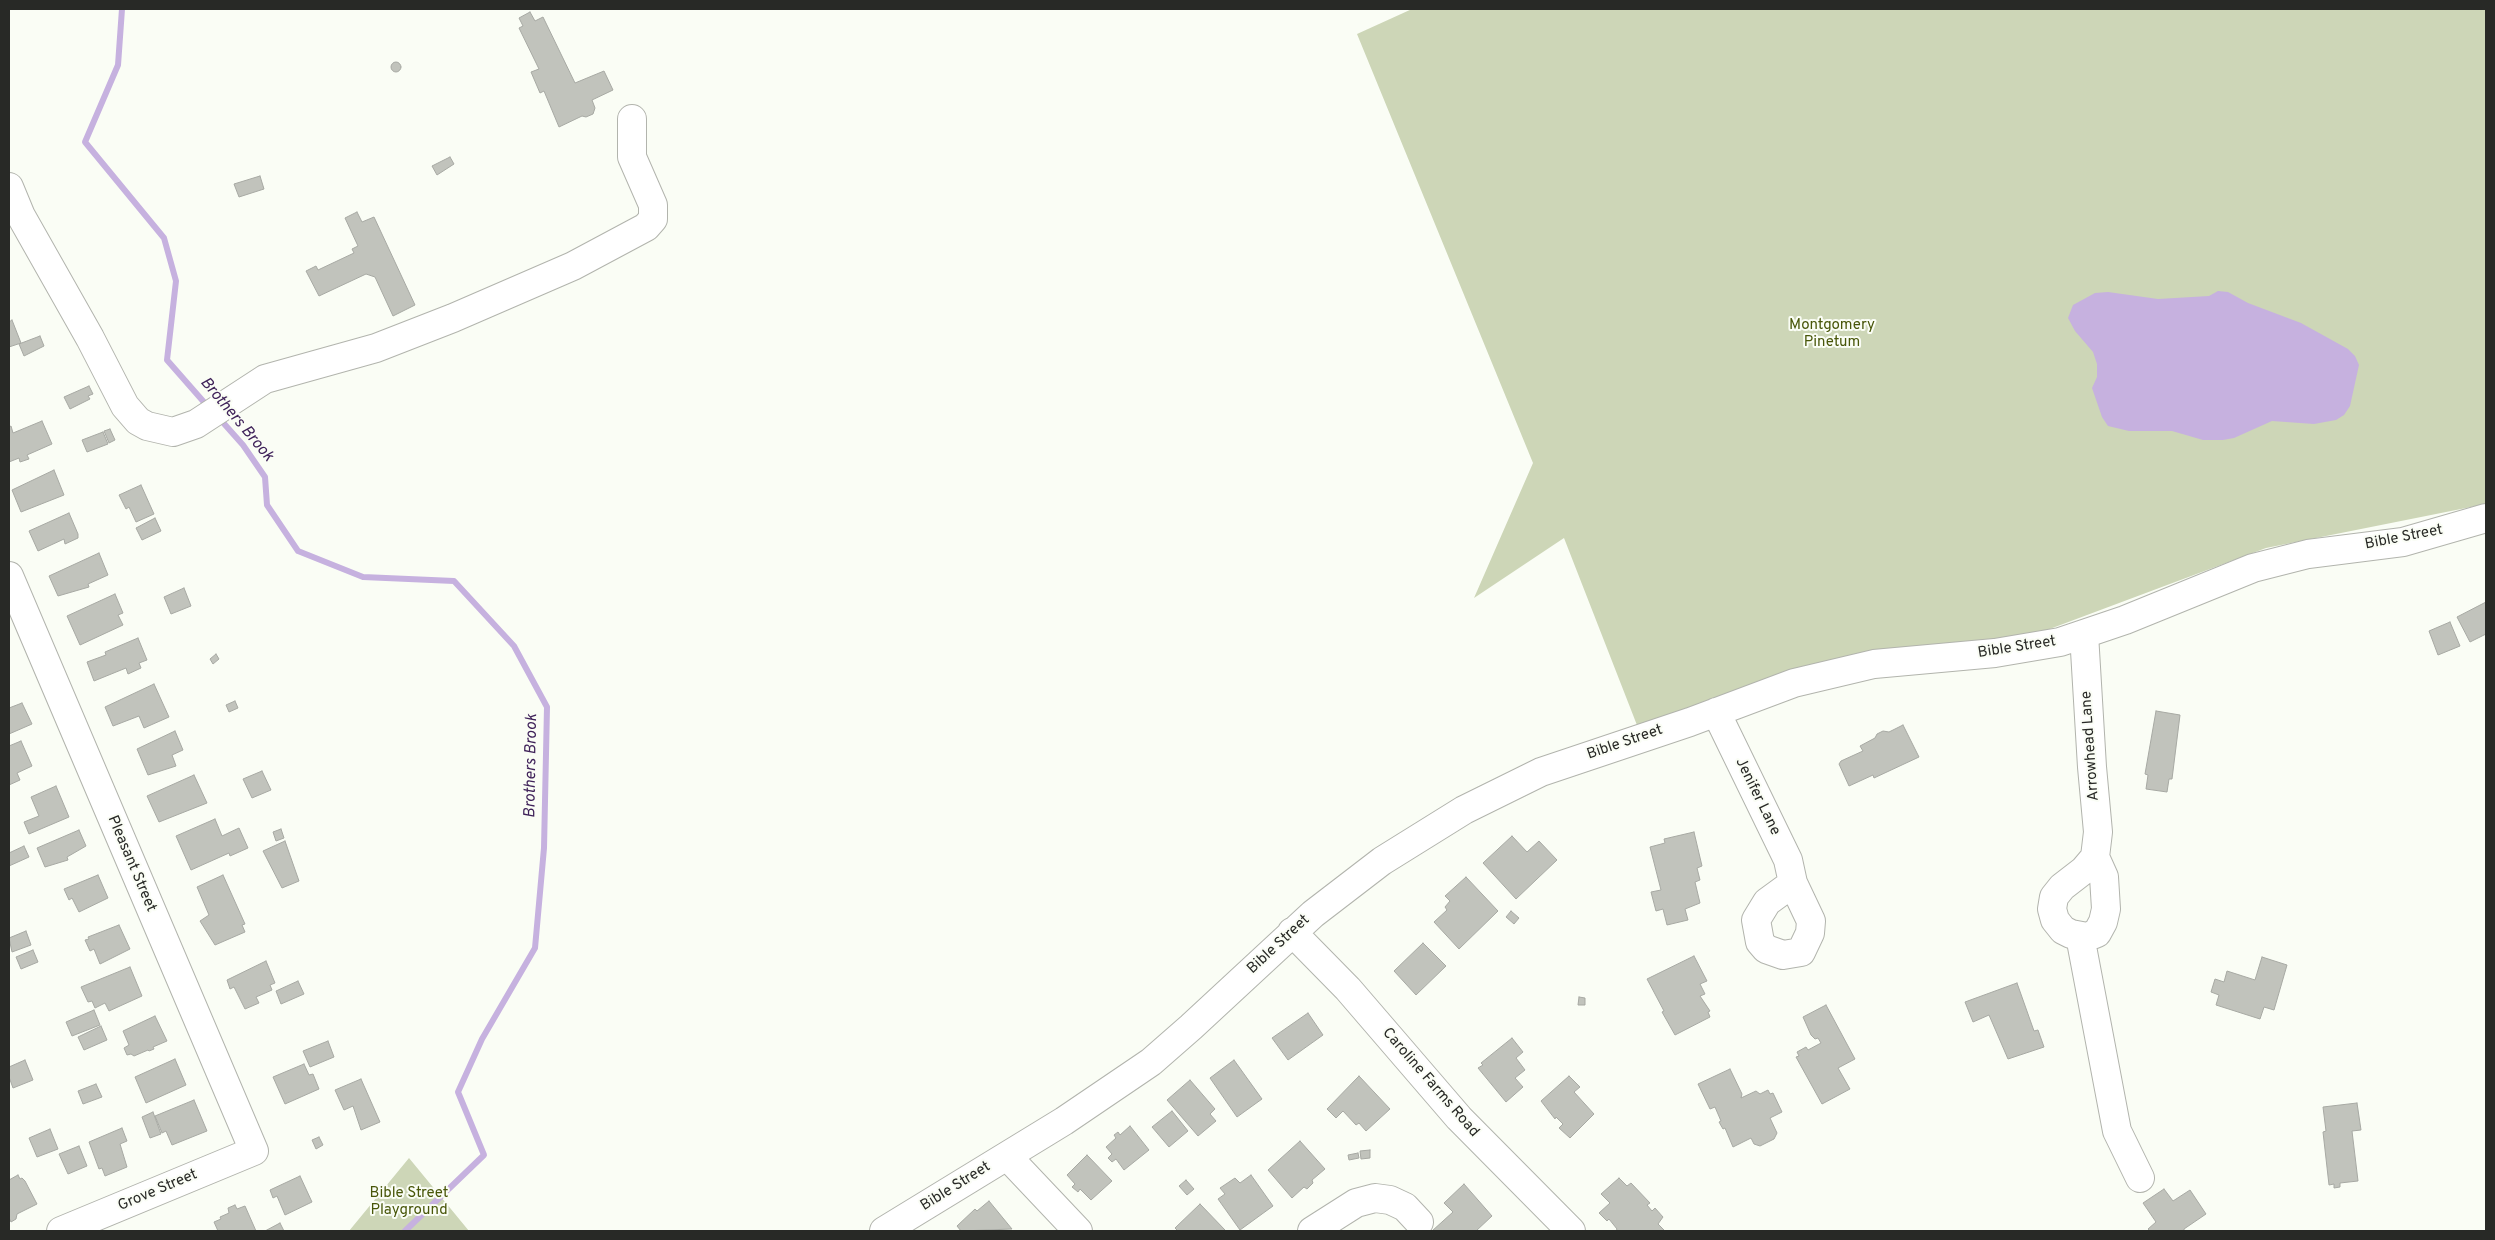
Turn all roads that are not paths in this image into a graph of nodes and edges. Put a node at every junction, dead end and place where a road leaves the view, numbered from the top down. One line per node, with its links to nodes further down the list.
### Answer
1 (632, 118): 2 (street)
2 (9, 187)
3 (2486, 518): 5 (street, Bible Street)
4 (9, 576): 11 (street, Pleasant Street)
5 (2084, 634): 6 (street, Bible Street); 7 (street, Arrowhead Lane)
6 (1716, 712): 8 (street, Jenifer Lane); 9 (street, Bible Street)
7 (2096, 857): 10 (street, Arrowhead Lane); 10 (street)
8 (1793, 883)
9 (1292, 932): 12 (street, Bible Street); 19 (street, Caroline Farms Road)
10 (2080, 936): 13 (street)
11 (254, 1151): 15 (street, Grove Street)
12 (1006, 1156): 16 (street, Bible Street); 17 (street)
13 (2140, 1178)
14 (1419, 1222): 18 (street)
15 (61, 1231)
16 (884, 1231)
17 (1078, 1231)
18 (1312, 1231)
19 (1571, 1231)

